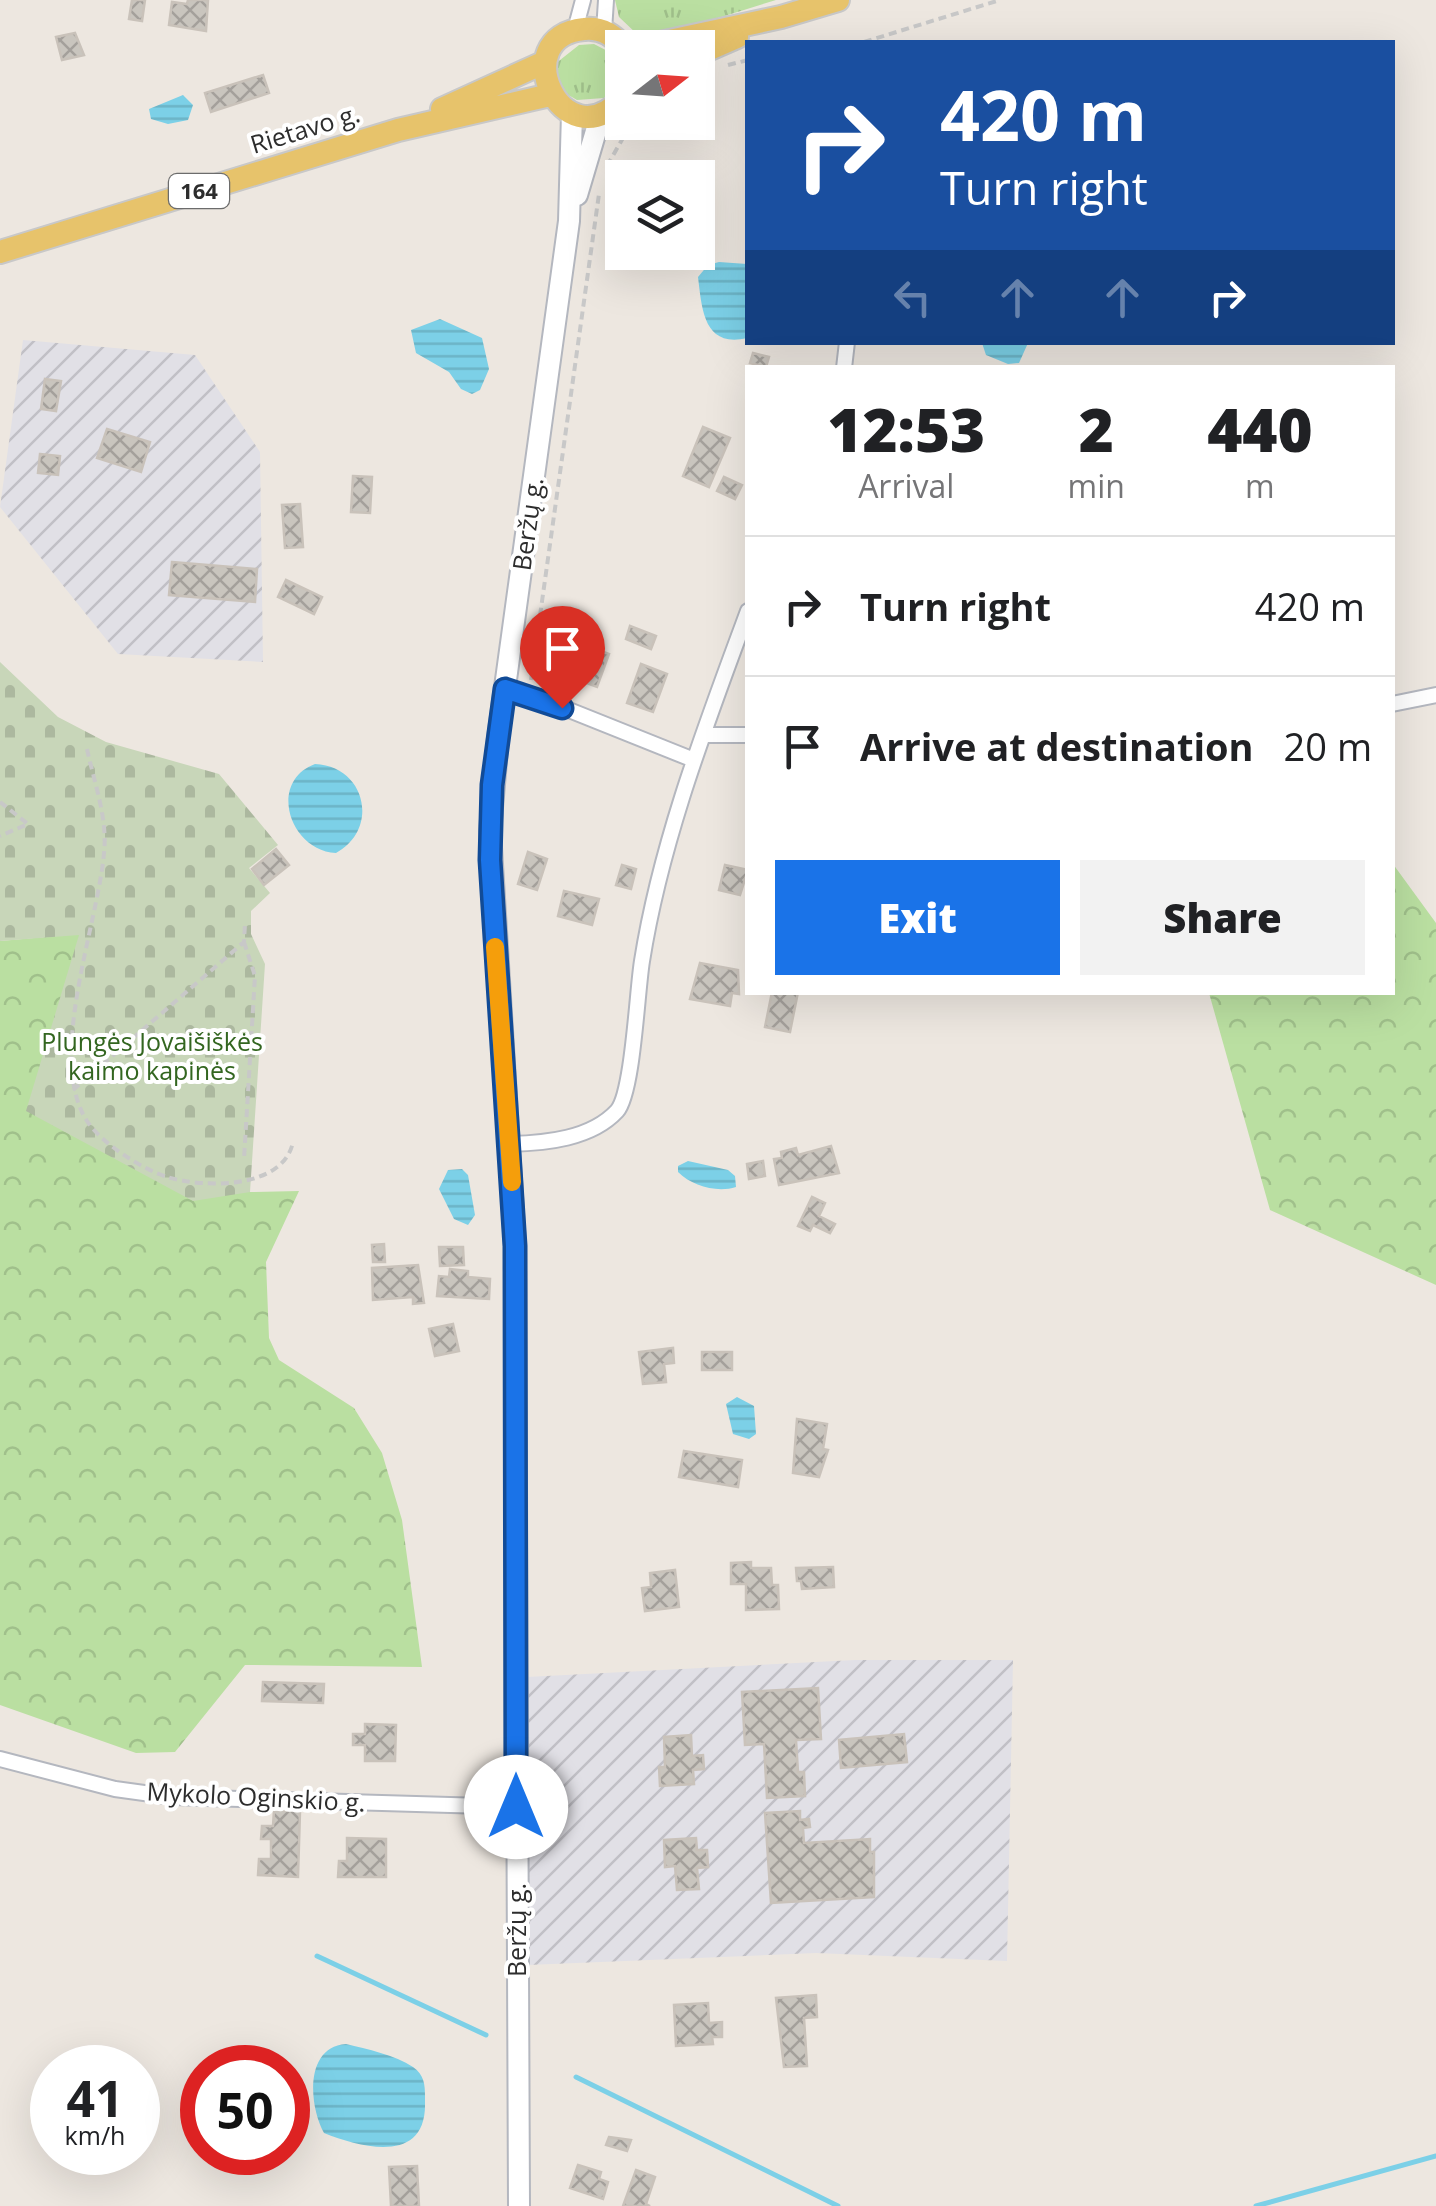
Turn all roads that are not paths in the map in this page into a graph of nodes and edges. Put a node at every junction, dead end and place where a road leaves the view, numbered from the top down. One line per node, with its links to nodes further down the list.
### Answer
1 (583, 0): 5 (street)
2 (606, 0): 6 (street)
3 (838, 0): 4 (main road)
4 (781, 18): 7 (main road); 8 (main road)
5 (575, 30): 6 (main road); 9 (main road, Rietavo g. / 164)
6 (604, 31)
7 (715, 32)
8 (715, 56)
9 (545, 62): 10 (main road); 14 (main road, Rietavo g. / 164)
10 (550, 95): 12 (main road); 14 (main road, Rietavo g. / 164)
11 (605, 111): 13 (main road)
12 (572, 113): 13 (main road); 15 (main road)
13 (601, 114): 15 (main road)
14 (398, 130): 16 (main road, Rietavo g. / 164)
15 (569, 221): 18 (main road, Beržų g.)
16 (0, 252)
17 (745, 618): 22 (street)
18 (505, 689): 23 (street); 24 (main road, Beržų g.)
19 (1436, 695): 20 (street)
20 (1395, 703)
21 (745, 734): 22 (street)
22 (702, 735): 23 (street)
23 (694, 760): 24 (street)
24 (510, 1144): 26 (main road, Beržų g.)
25 (0, 1760): 26 (street, Mykolo Oginskio g.)
26 (516, 1807): 27 (main road, Beržų g.)
27 (519, 2206)

